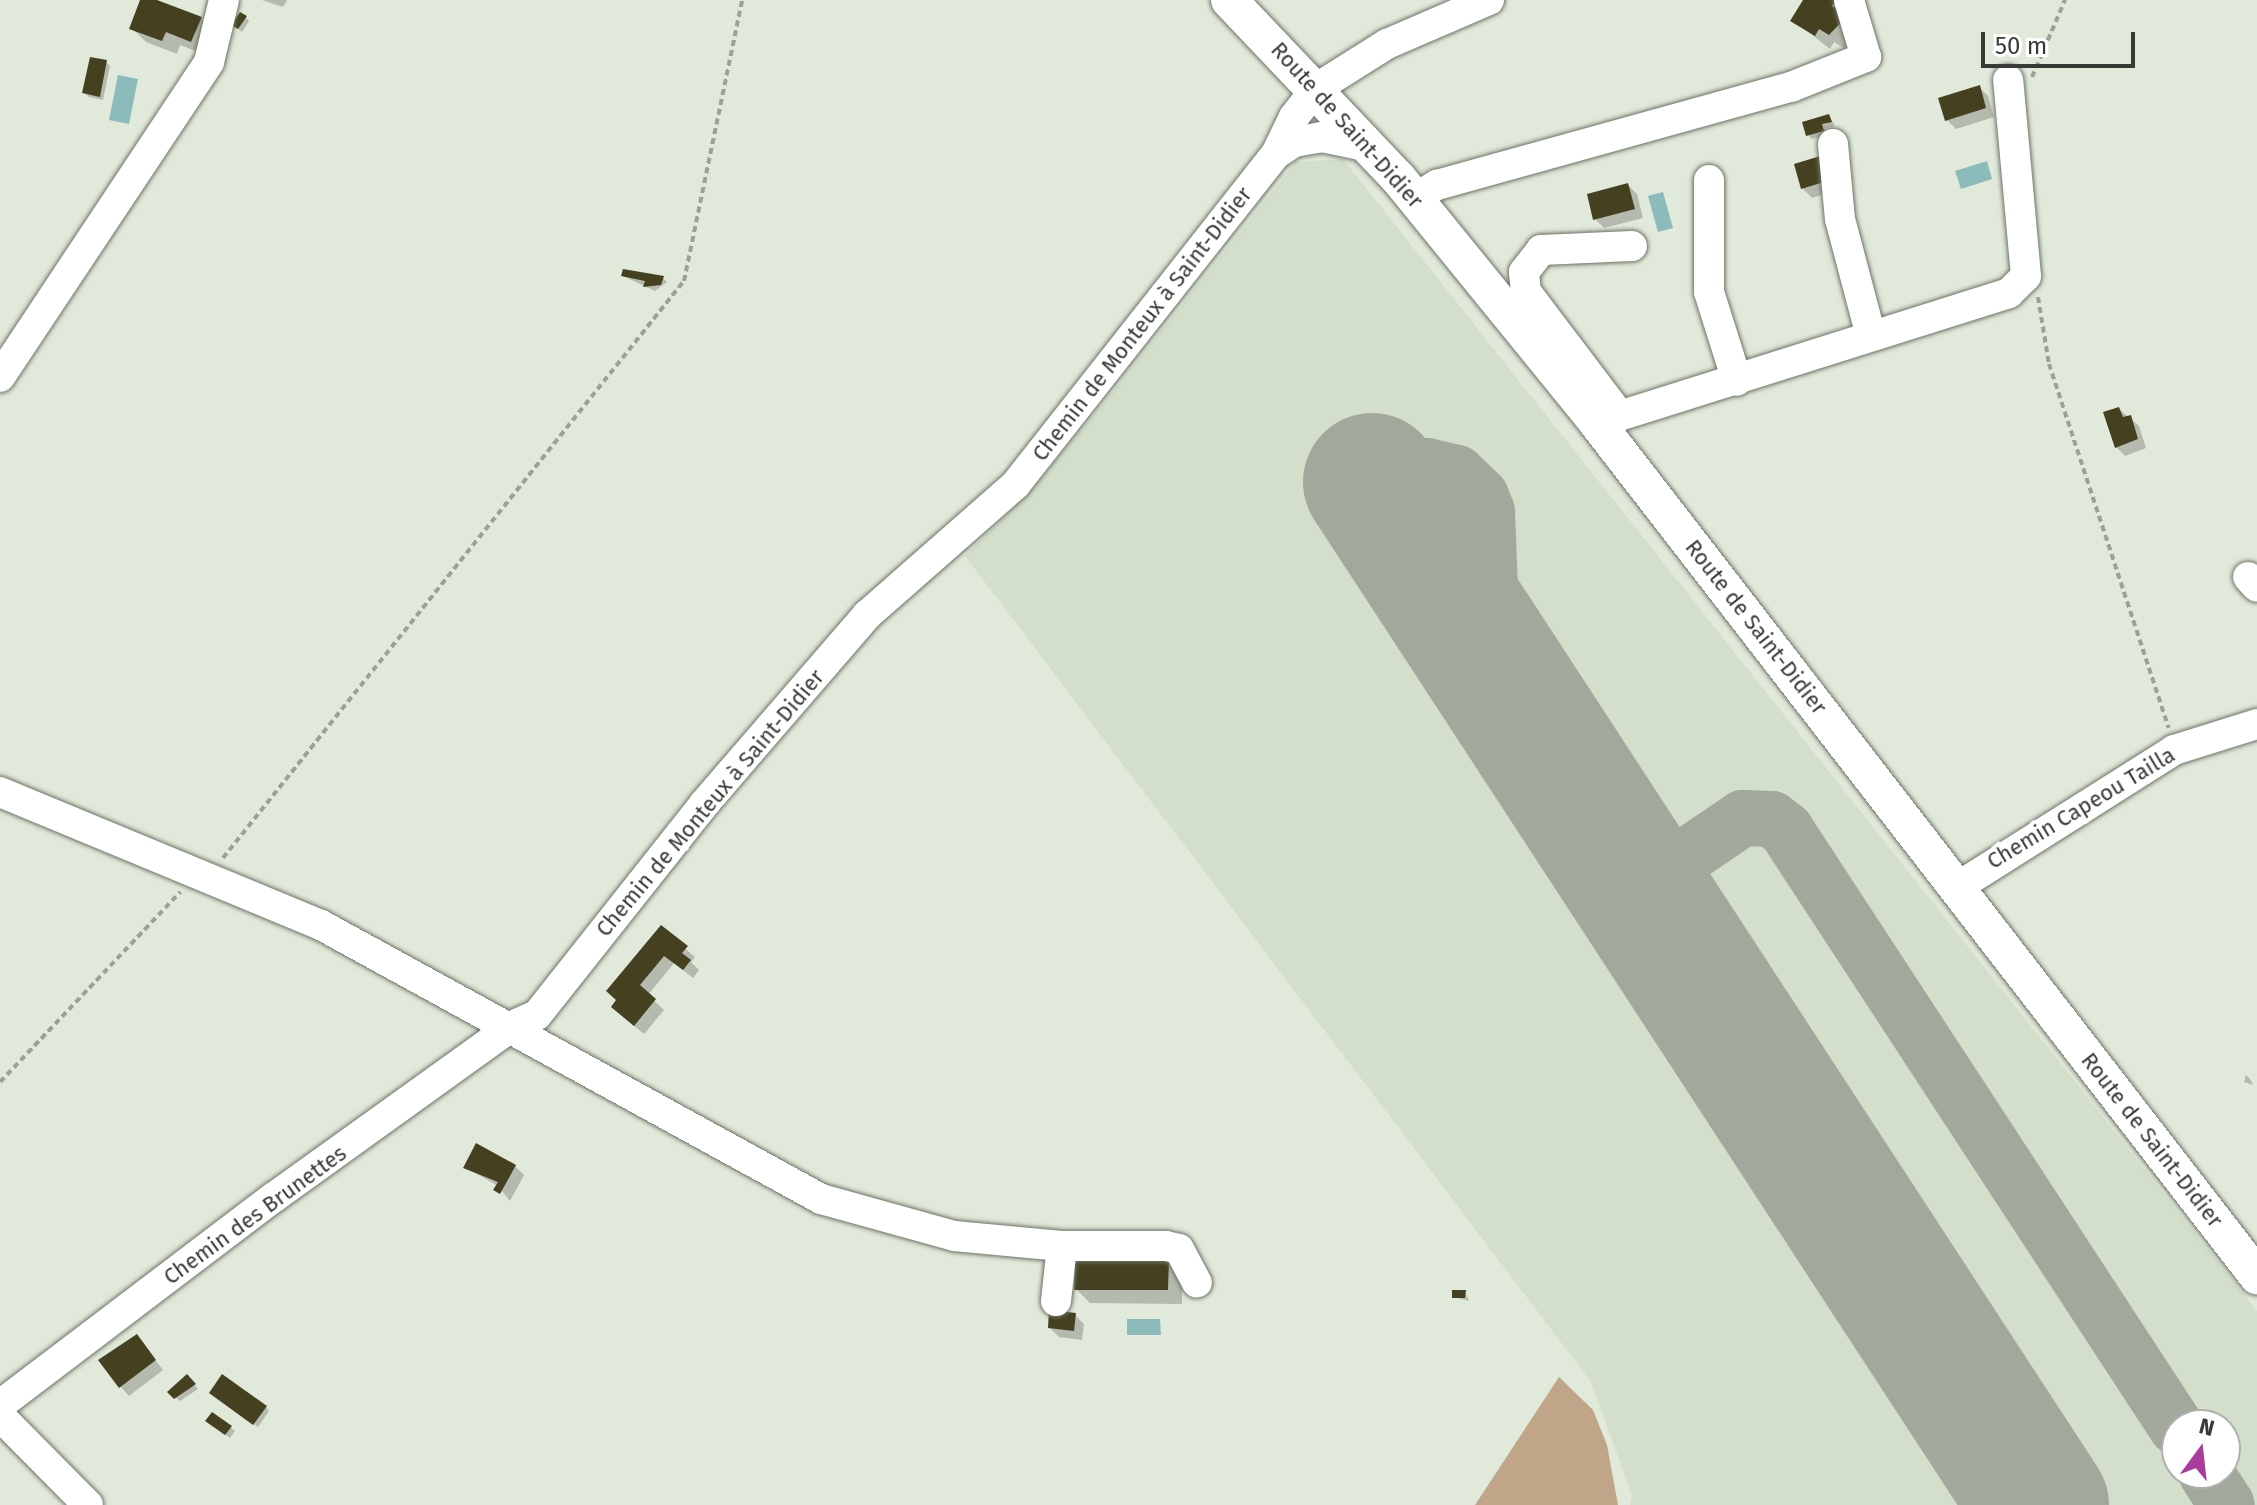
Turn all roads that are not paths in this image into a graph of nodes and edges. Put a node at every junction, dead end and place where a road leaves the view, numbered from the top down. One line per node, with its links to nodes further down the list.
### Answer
1 (224, 0): 14 (street)
2 (1229, 0): 6 (main road, Route de Saint-Didier)
3 (1489, 0): 6 (street)
4 (1849, 0): 11 (street)
5 (2019, 85): 13 (street)
6 (1322, 94): 8 (main road, Route de Saint-Didier); 9 (street, Chemin de Monteux à Saint-Didier)
7 (1833, 144): 13 (street)
8 (1370, 147): 9 (street); 11 (main road, Route de Saint-Didier)
9 (1285, 148): 20 (street, Chemin de Monteux à Saint-Didier)
10 (1709, 180): 15 (street)
11 (1415, 198): 16 (main road, Route de Saint-Didier)
12 (1632, 246): 16 (street)
13 (1871, 336): 15 (street)
14 (0, 377)
15 (1737, 381): 16 (street)
16 (1607, 418): 19 (main road, Route de Saint-Didier)
17 (2257, 724): 19 (street, Chemin Capeou Tailla)
18 (0, 792): 20 (street)
19 (1956, 888): 22 (main road, Route de Saint-Didier)
20 (512, 1026): 21 (street); 25 (street, Chemin des Brunettes)
21 (1062, 1246): 23 (street); 24 (street)
22 (2257, 1276)
23 (1197, 1283)
24 (1056, 1301)
25 (0, 1405)
26 (0, 1416): 27 (street)
27 (88, 1505)

